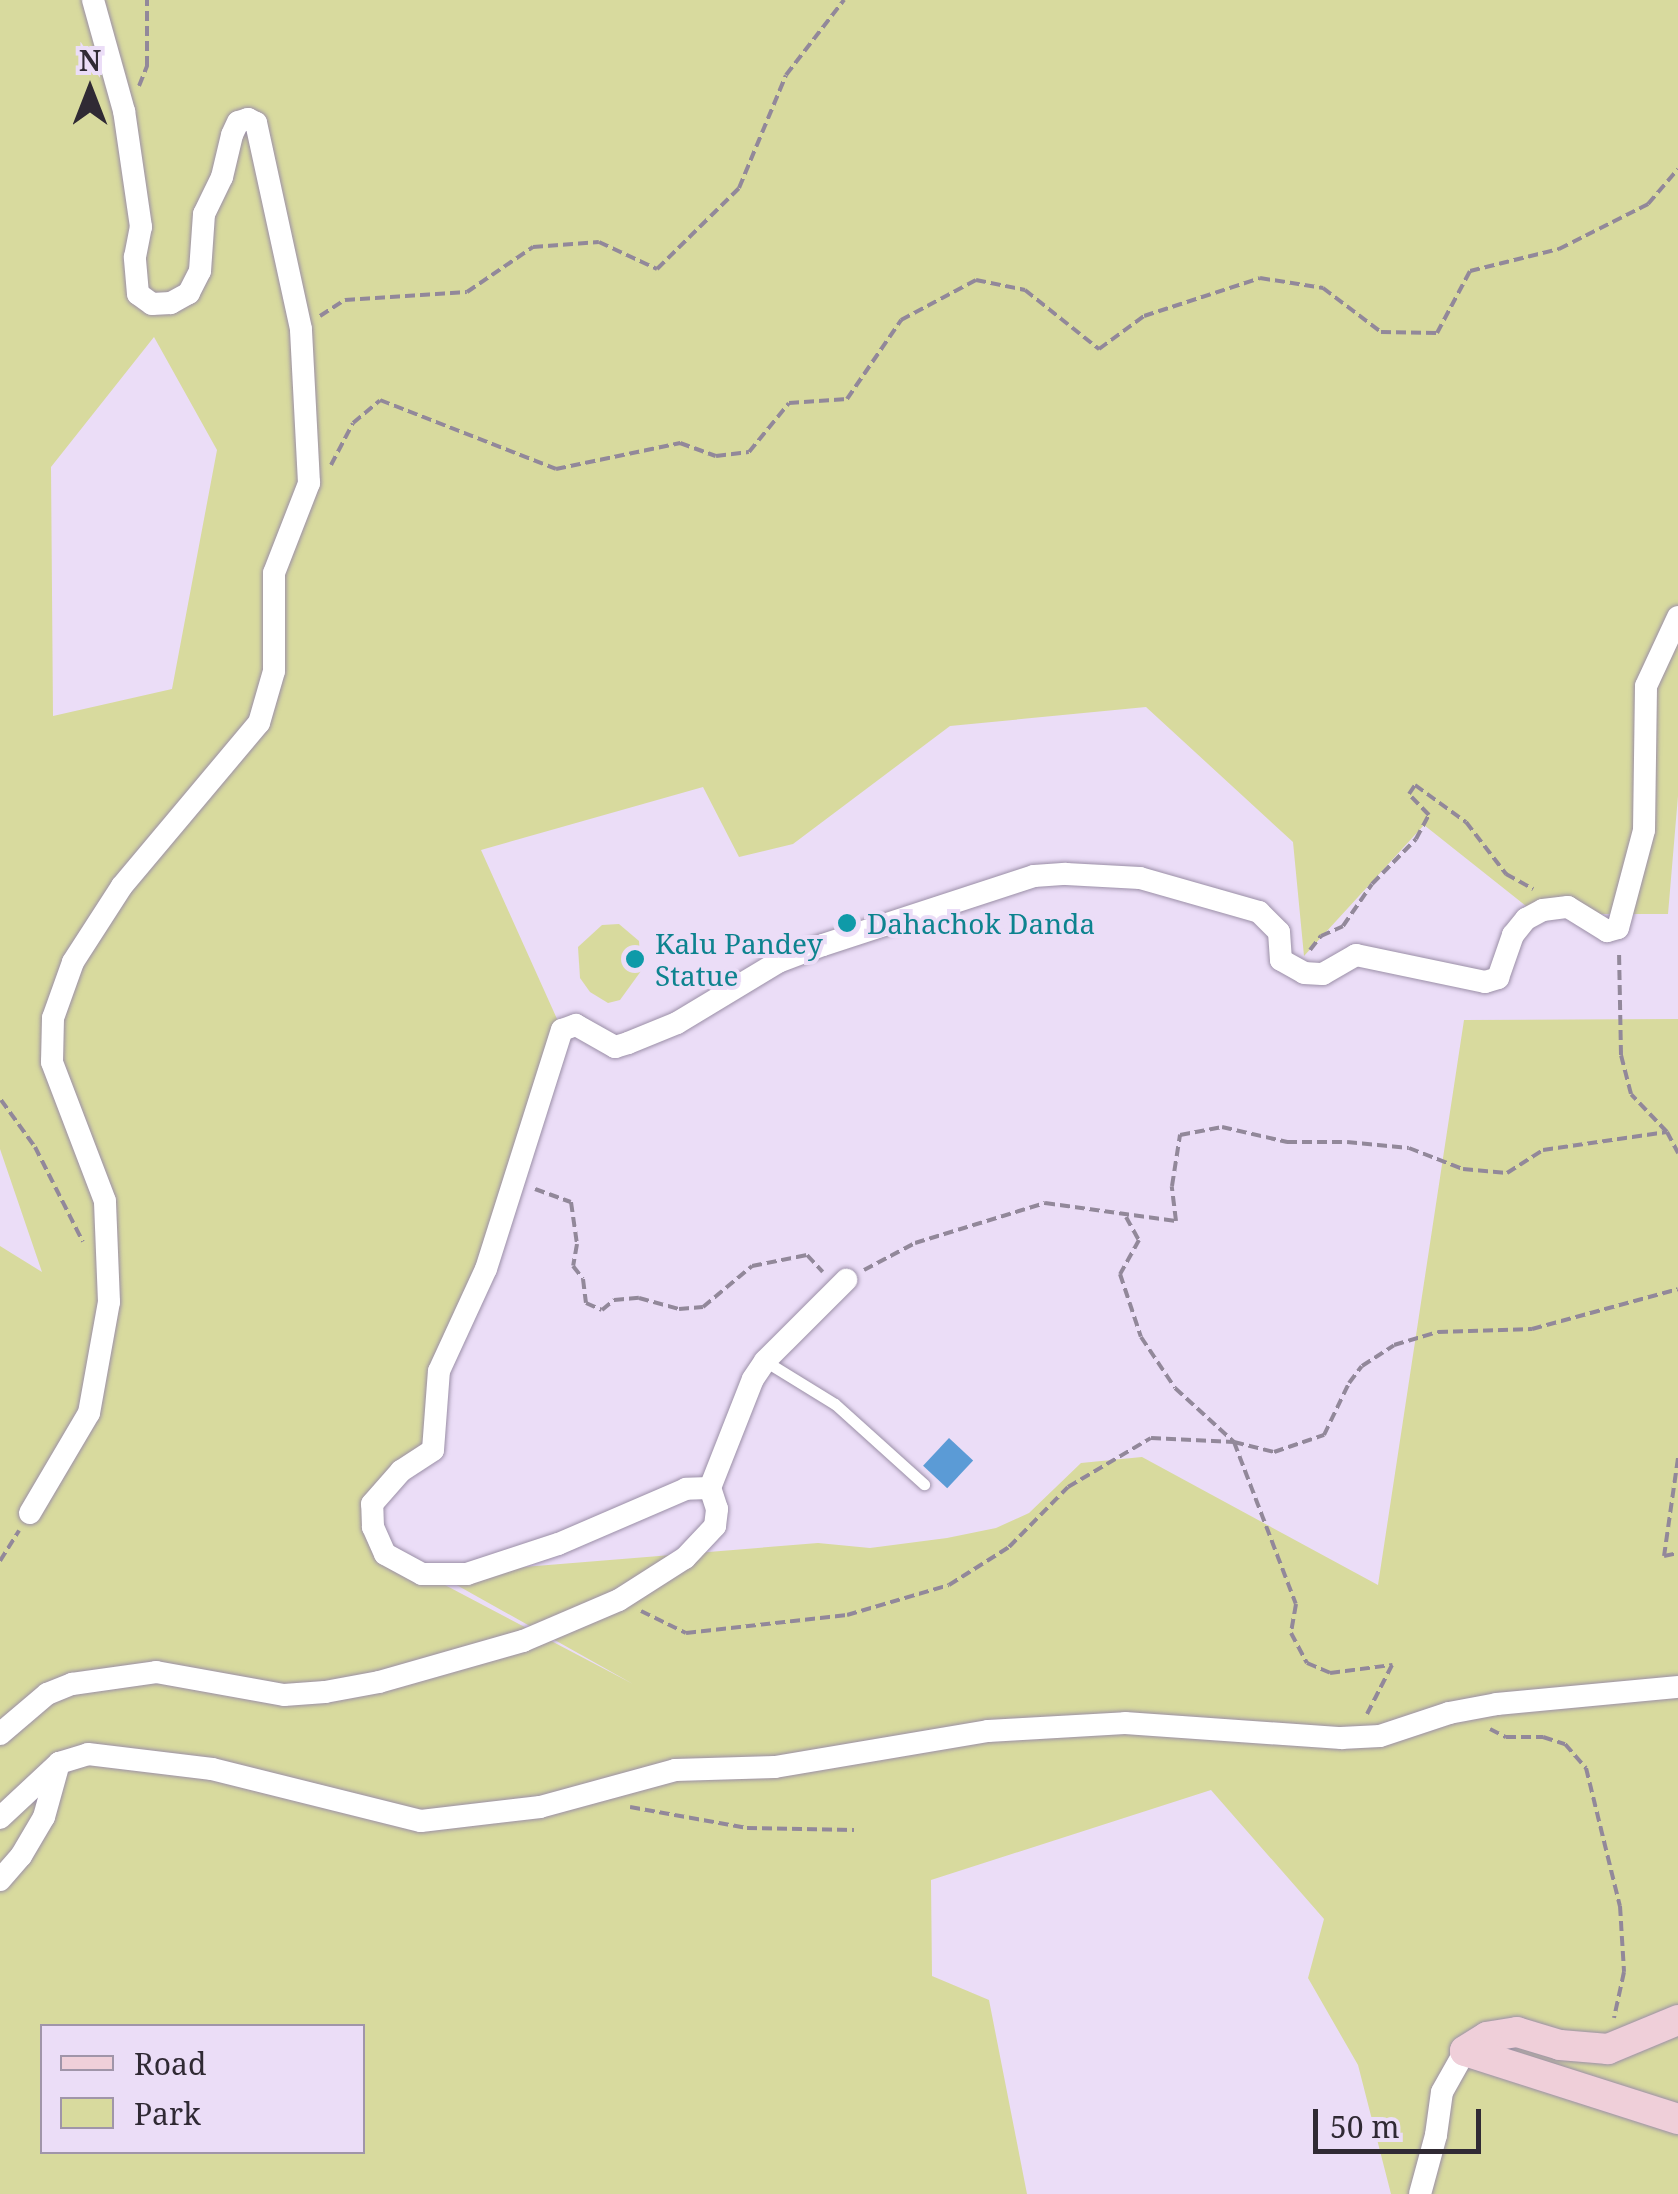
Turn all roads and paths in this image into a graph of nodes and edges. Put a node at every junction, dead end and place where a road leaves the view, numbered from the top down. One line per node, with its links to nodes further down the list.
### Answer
1 (93, 0): 4 (street)
2 (147, 0): 4 (path)
3 (844, 0): 6 (path)
4 (124, 111): 6 (street)
5 (1678, 169): 7 (path)
6 (301, 329): 25 (street)
7 (327, 473)
8 (1678, 617): 10 (street)
9 (1568, 907): 10 (street); 11 (street); 11 (path)
10 (1618, 928): 13 (path)
11 (1294, 968): 15 (street)
12 (1, 1100): 17 (path)
13 (1667, 1132): 14 (path); 16 (path)
14 (1678, 1153)
15 (518, 1180): 18 (path); 24 (street)
16 (1126, 1217): 18 (path); 21 (path)
17 (89, 1256)
18 (842, 1283): 20 (street)
19 (1678, 1289): 21 (path)
20 (765, 1360): 23 (lane); 24 (street)
21 (1234, 1442): 28 (path); 32 (path)
22 (1678, 1458): 26 (path)
23 (924, 1484)
24 (710, 1488): 28 (street)
25 (30, 1513): 27 (path)
26 (1678, 1553)
27 (0, 1561)
28 (619, 1600): 31 (street)
29 (1678, 1687): 30 (street)
30 (1449, 1713): 32 (street); 39 (path)
31 (0, 1734)
32 (1342, 1738): 33 (street)
33 (59, 1763): 35 (street); 37 (street)
34 (624, 1806): 36 (path)
35 (0, 1818)
36 (854, 1830)
37 (0, 1880)
38 (1678, 2020): 39 (street)
39 (1608, 2049): 40 (street)
40 (1464, 2051): 41 (street); 42 (street)
41 (1678, 2118)
42 (1420, 2194)

